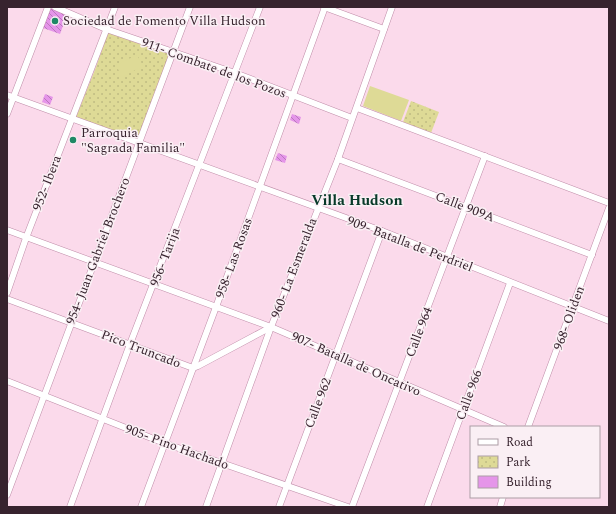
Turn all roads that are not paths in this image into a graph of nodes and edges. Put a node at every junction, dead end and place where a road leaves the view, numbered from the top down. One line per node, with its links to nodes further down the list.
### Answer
1 (48, 7): 12 (street)
2 (54, 7): 8 (street, 911- Combate de los Pozos)
3 (115, 7): 8 (street, 952- Ibera)
4 (190, 7): 10 (street, 954- Juan Gabriel Brochero)
5 (260, 7): 11 (street, 956- Tarija)
6 (325, 7): 9 (street); 13 (street, 958- Las Rosas)
7 (392, 7): 9 (street, 960- La Esmeralda)
8 (106, 29): 10 (street, 911- Combate de los Pozos); 16 (street, 952- Ibera)
9 (384, 29): 14 (street, 960- La Esmeralda)
10 (173, 53): 11 (street, 911- Combate de los Pozos); 18 (street, 954- Juan Gabriel Brochero)
11 (235, 73): 13 (street, 911- Combate de los Pozos); 21 (street, 956- Tarija)
12 (10, 96): 15 (street); 16 (street, 909- Batalla de Perdriel)
13 (294, 97): 17 (street, 911- Combate de los Pozos); 22 (street, 958- Las Rosas)
14 (357, 108): 17 (street, 960- La Esmeralda); 19 (street)
15 (7, 114)
16 (72, 118): 18 (street, 909- Batalla de Perdriel); 29 (street, 952- Ibera)
17 (352, 118): 20 (street, 960- La Esmeralda)
18 (138, 142): 21 (street, 909- Batalla de Perdriel); 32 (street, 954- Juan Gabriel Brochero)
19 (485, 156): 23 (street); 24 (street, Calle 964)
20 (338, 159): 24 (street, Calle 909A); 26 (street, 960- La Esmeralda)
21 (200, 165): 22 (street, 909- Batalla de Perdriel); 34 (street, 956- Tarija)
22 (260, 187): 26 (street, 909- Batalla de Perdriel); 38 (street, 958- Las Rosas)
23 (609, 203)
24 (466, 207): 30 (street, Calle 909A); 31 (street, Calle 964)
25 (609, 208): 30 (street, 968- Oliden)
26 (316, 209): 28 (street, 909- Batalla de Perdriel); 41 (street, 960- La Esmeralda)
27 (7, 230): 29 (street)
28 (382, 232): 31 (street, 909- Batalla de Perdriel); 43 (street, Calle 962)
29 (26, 238): 32 (street, 907- Batalla de Oncativo); 35 (street, 952- Ibera)
30 (592, 255): 37 (street, 968- Oliden)
31 (447, 257): 33 (street, 909- Batalla de Perdriel); 46 (street, Calle 964)
32 (94, 262): 34 (street, 907- Batalla de Oncativo); 40 (street, 954- Juan Gabriel Brochero)
33 (510, 282): 37 (street, 909- Batalla de Perdriel); 48 (street, Calle 966)
34 (154, 284): 38 (street, 907- Batalla de Oncativo); 42 (street, 956- Tarija)
35 (7, 293)
36 (7, 299): 40 (street, Pico Truncado)
37 (574, 306): 39 (street, 909- Batalla de Perdriel); 51 (street, 968- Oliden)
38 (216, 307): 41 (street, 907- Batalla de Oncativo); 44 (street, 958- Las Rosas)
39 (609, 320)
40 (71, 323): 42 (street, Pico Truncado); 47 (street, 954- Juan Gabriel Brochero)
41 (271, 327): 43 (street, 907- Batalla de Oncativo); 44 (street, Pico Truncado); 53 (street, 960- La Esmeralda)
42 (130, 344): 44 (street, Pico Truncado); 49 (street, 956- Tarija)
43 (336, 355): 46 (street, 907- Batalla de Oncativo); 54 (street, Calle 962)
44 (192, 368): 52 (street, 958- Las Rosas)
45 (7, 381): 47 (street, 905- Pino Hachado)
46 (399, 383): 48 (street, 907- Batalla de Oncativo); 61 (street, Calle 964)
47 (44, 395): 49 (street, 905- Pino Hachado); 55 (street, 954- Juan Gabriel Brochero)
48 (463, 410): 50 (street, 907- Batalla de Oncativo); 62 (street, Calle 966)
49 (102, 419): 52 (street, 905- Pino Hachado); 56 (street, 956- Tarija)
50 (502, 426)
51 (528, 426)
52 (164, 443): 53 (street, 905- Pino Hachado); 57 (street, 958- Las Rosas)
53 (222, 464): 54 (street, 905- Pino Hachado); 58 (street, 960- La Esmeralda)
54 (286, 485): 59 (street, Calle 962); 60 (street, 905- Pino Hachado)
55 (7, 495)
56 (70, 507)
57 (141, 507)
58 (206, 507)
59 (279, 507)
60 (348, 507)
61 (352, 507)
62 (427, 507)

